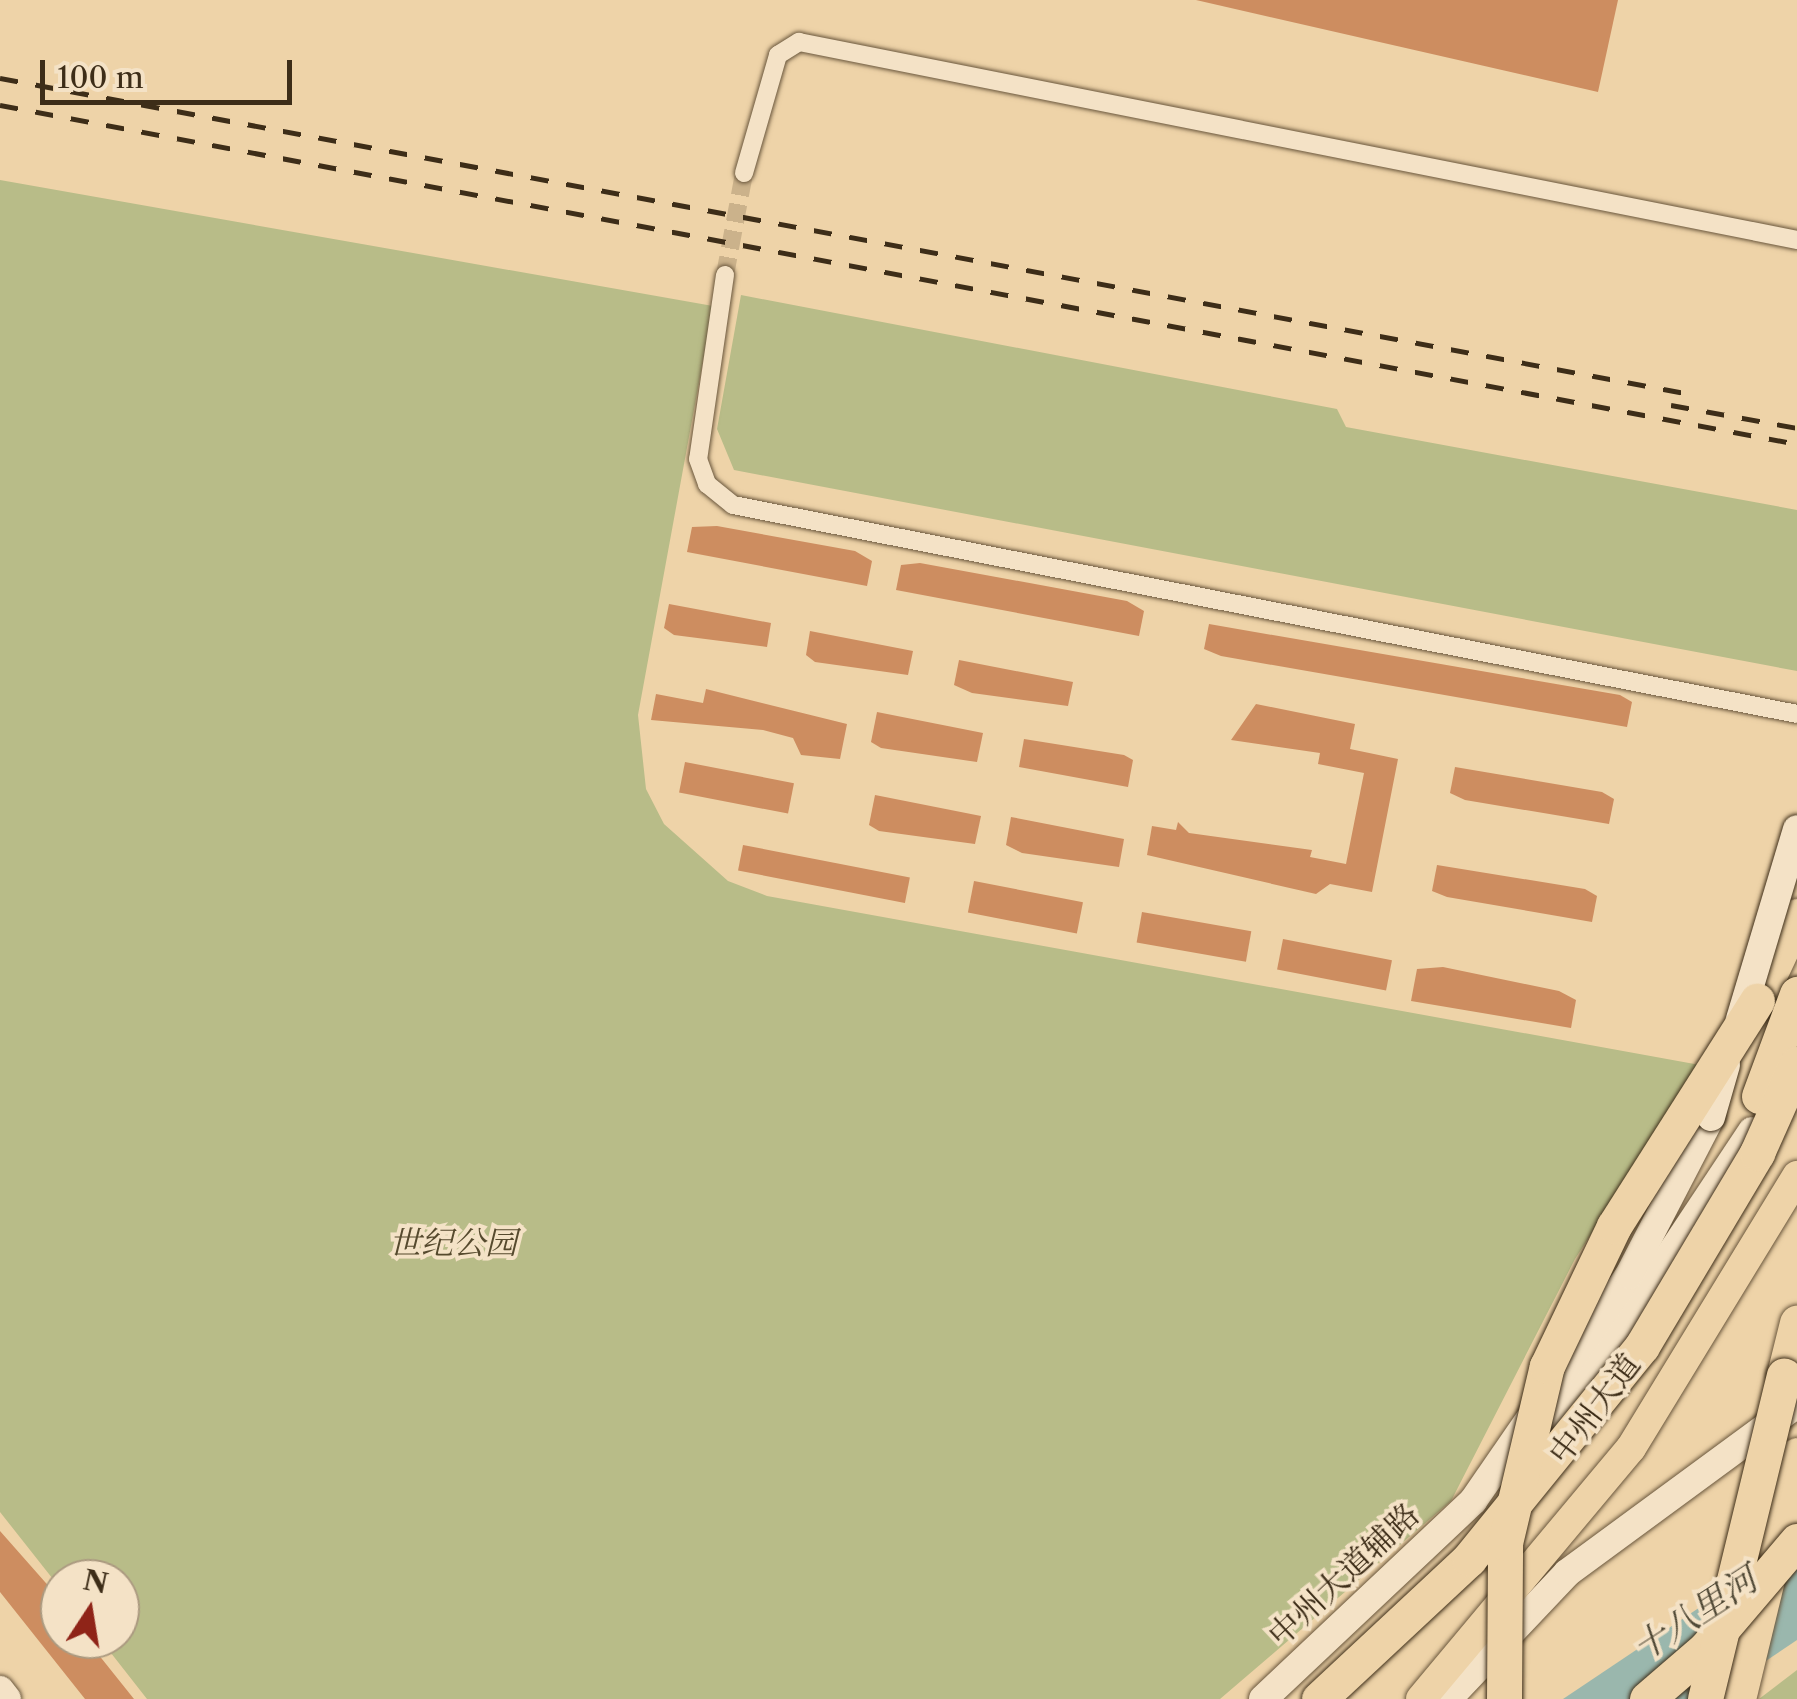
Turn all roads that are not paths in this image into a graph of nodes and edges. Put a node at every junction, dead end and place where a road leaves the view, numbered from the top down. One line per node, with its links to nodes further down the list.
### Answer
1 (744, 173): 2 (street)
2 (1797, 240)
3 (726, 276): 4 (street)
4 (1797, 714)
5 (1797, 828): 15 (street, bridge)
6 (1797, 916): 23 (highway, bridge)
7 (1797, 994): 13 (highway, bridge)
8 (1797, 1052): 15 (street)
9 (1797, 1063): 13 (highway, 中州大道, bridge)
10 (1797, 1176): 21 (main road, 中州大道)
11 (1797, 1323): 12 (highway)
12 (1790, 1389): 22 (street); 25 (highway, bridge)
13 (1597, 1403): 20 (highway, 中州大道, bridge)
14 (1797, 1455): 26 (highway, bridge)
15 (1473, 1502): 19 (street, 中州大道辅路)
16 (1797, 1541): 24 (highway, bridge)
17 (0, 1690): 18 (street)
18 (7, 1699)
19 (1262, 1699)
20 (1318, 1699)
21 (1421, 1699)
22 (1448, 1699)
23 (1504, 1699)
24 (1647, 1699)
25 (1705, 1699)
26 (1738, 1699)

